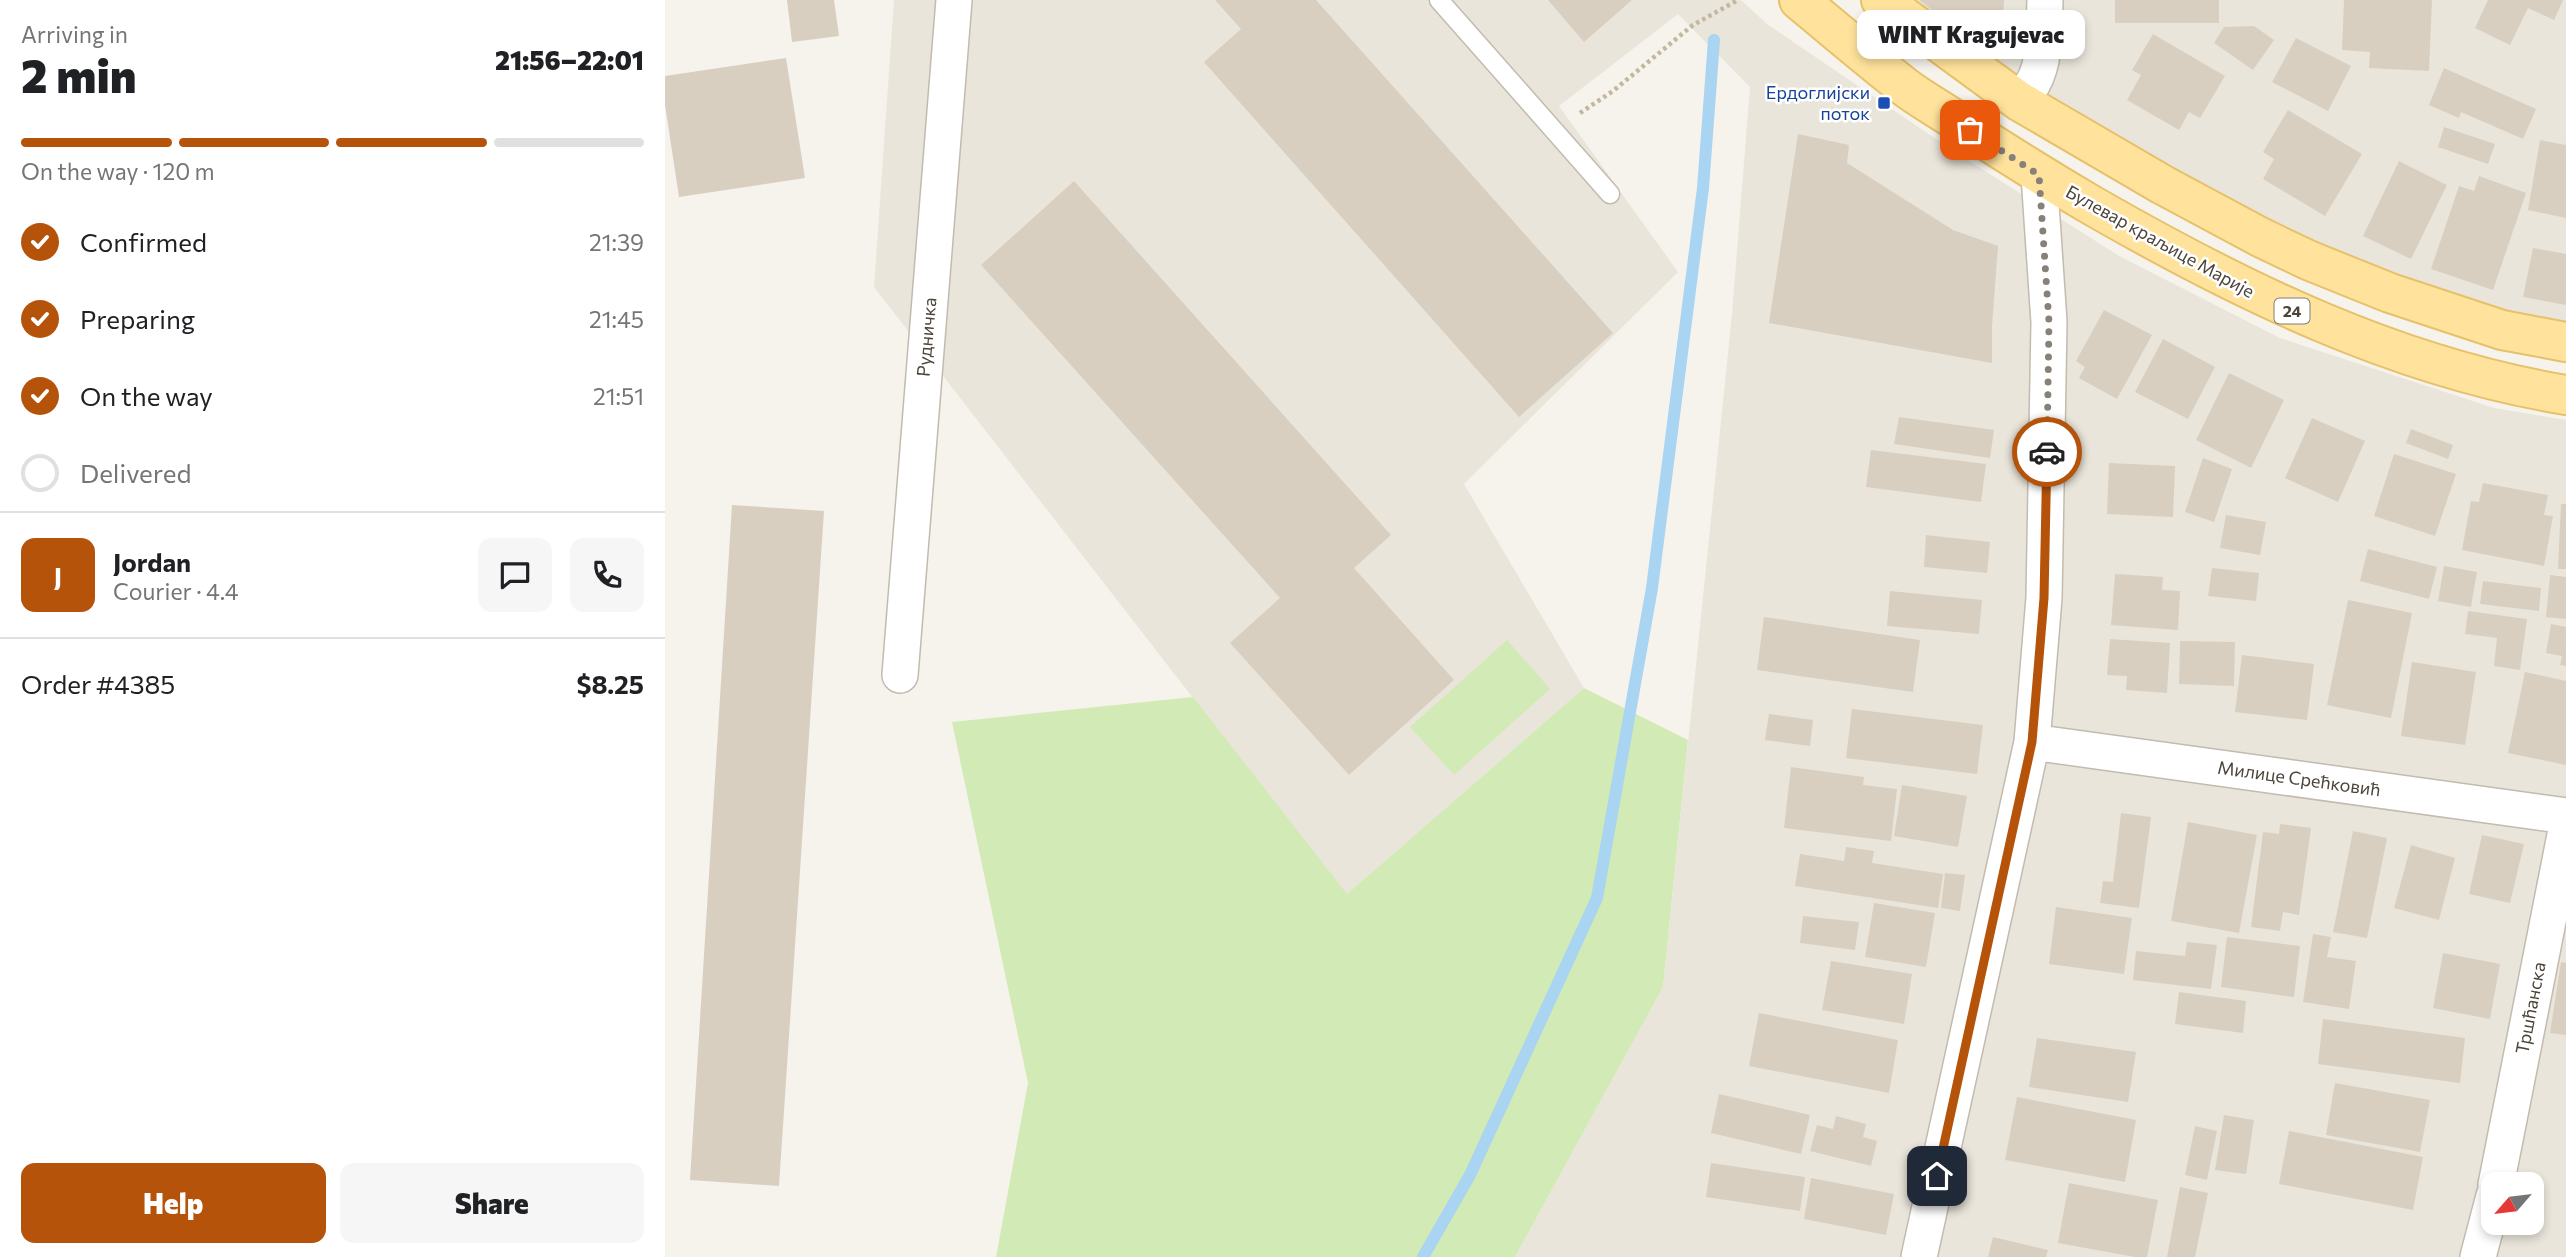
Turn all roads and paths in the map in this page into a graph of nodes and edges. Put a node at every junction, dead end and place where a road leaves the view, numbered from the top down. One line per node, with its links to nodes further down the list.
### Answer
1 (954, 0): 13 (street, Рудничка)
2 (1439, 0): 10 (lane)
3 (1738, 0): 8 (path)
4 (1799, 0): 9 (main road, Булевар краљице Марије / 24)
5 (1881, 0): 7 (main road)
6 (2045, 0): 7 (street)
7 (2019, 101): 11 (main road)
8 (1570, 120)
9 (2039, 175): 12 (main road, Булевар краљице Марије / 24); 14 (street)
10 (1610, 194)
11 (2566, 342)
12 (2566, 395)
13 (900, 675)
14 (2032, 742): 15 (street, Милице Срећковић); 19 (street)
15 (2566, 816)
16 (2566, 830): 17 (street, Тршћанска)
17 (2499, 1172)
18 (2484, 1236): 20 (street)
19 (1919, 1257)
20 (2478, 1257)

